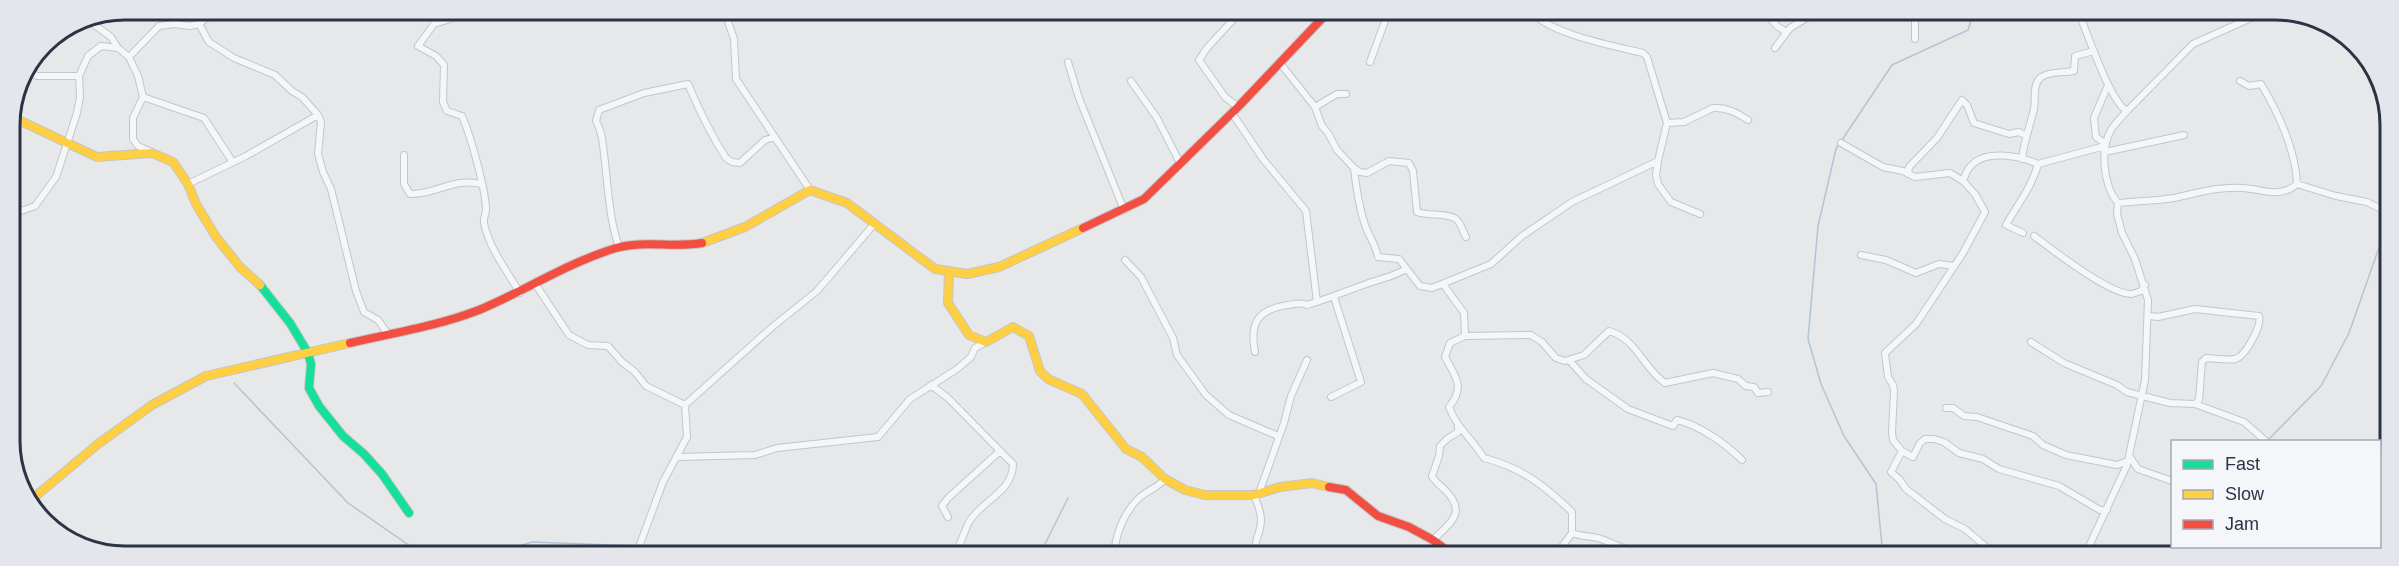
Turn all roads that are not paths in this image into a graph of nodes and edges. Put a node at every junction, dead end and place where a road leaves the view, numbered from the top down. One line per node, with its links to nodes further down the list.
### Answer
1 (204, 20): 14 (street)
2 (447, 20): 55 (street)
3 (728, 20): 40 (street)
4 (1233, 20): 32 (street)
5 (1321, 20): 23 (street)
6 (1385, 20): 22 (street)
7 (1540, 20): 37 (street)
8 (1772, 20): 15 (street)
9 (1804, 20): 15 (street)
10 (1915, 20): 16 (street)
11 (2082, 20): 19 (street)
12 (2246, 20): 33 (street)
13 (94, 24): 17 (street)
14 (199, 24): 20 (street); 34 (street)
15 (1786, 32): 18 (street)
16 (1915, 39)
17 (118, 48): 20 (street); 25 (street)
18 (1775, 48)
19 (2094, 51): 28 (street); 38 (street)
20 (129, 57): 30 (street)
21 (1068, 62): 60 (street)
22 (1370, 62)
23 (1280, 63): 31 (street); 32 (street)
24 (33, 74): 25 (street)
25 (79, 76): 42 (street)
26 (1131, 81): 49 (street)
27 (2240, 81): 56 (street)
28 (2108, 85): 33 (street); 43 (street)
29 (1346, 94): 31 (street)
30 (143, 97): 44 (street); 47 (street)
31 (1315, 107): 51 (street)
32 (1235, 110): 49 (street); 78 (street)
33 (2127, 111): 43 (street)
34 (318, 115): 47 (street); 80 (street)
35 (1748, 120): 37 (street)
36 (20, 121): 42 (street)
37 (1667, 123): 48 (street)
38 (2025, 135): 46 (street); 52 (street)
39 (2184, 135): 43 (street)
40 (775, 137): 57 (street); 67 (street)
41 (1841, 143): 52 (street)
42 (68, 144): 44 (street); 61 (street)
43 (2106, 147): 50 (street); 58 (street)
44 (152, 153): 54 (street)
45 (404, 155): 55 (street)
46 (2022, 159): 50 (street); 53 (street)
47 (232, 161): 54 (street)
48 (1658, 161): 62 (street); 73 (street)
49 (1180, 163): 60 (street)
50 (2038, 164): 64 (street)
51 (1354, 168): 65 (street); 71 (street)
52 (1908, 174): 53 (street)
53 (1963, 181): 70 (street)
54 (188, 184): 84 (street)
55 (481, 184): 76 (street)
56 (2297, 184): 58 (street); 59 (street)
57 (810, 190): 63 (street); 67 (street)
58 (2118, 203): 75 (street)
59 (2379, 208)
60 (1124, 210): 72 (street)
61 (20, 211)
62 (1700, 214)
63 (874, 223): 72 (street); 93 (street)
64 (2023, 233)
65 (1466, 237)
66 (2034, 237): 75 (street)
67 (619, 247): 74 (street)
68 (1860, 255): 70 (street)
69 (1125, 260): 96 (street)
70 (1954, 266): 99 (street)
71 (1406, 269): 73 (street); 77 (street)
72 (949, 271): 82 (street)
73 (1443, 284): 81 (street)
74 (536, 285): 76 (street); 93 (street)
75 (2145, 285): 79 (street)
76 (520, 293): 80 (street)
77 (1334, 297): 78 (street); 91 (street)
78 (1317, 302): 85 (street)
79 (2149, 316): 90 (street); 92 (street)
80 (388, 334): 84 (street)
81 (1465, 336): 87 (street); 95 (street)
82 (986, 342): 88 (street); 103 (street)
83 (2031, 342): 90 (street)
84 (308, 352): 105 (street); 108 (street)
85 (1256, 352)
86 (1307, 360): 96 (street)
87 (1569, 360): 89 (street); 102 (street)
88 (931, 385): 98 (street); 100 (street)
89 (1768, 392)
90 (2141, 396): 92 (street); 101 (street)
91 (1331, 397)
92 (2195, 404): 97 (street)
93 (685, 405): 100 (street)
94 (1946, 408): 101 (street)
95 (1458, 424): 110 (street); 111 (street)
96 (1278, 436): 106 (street)
97 (2265, 440)
98 (1000, 451): 109 (street); 113 (street)
99 (1902, 451): 107 (street); 119 (street)
100 (676, 457): 112 (street)
101 (2129, 459): 104 (street); 107 (street)
102 (1742, 460)
103 (1165, 479): 106 (street); 114 (street)
104 (2171, 481)
105 (34, 494)
106 (1256, 494): 111 (street); 115 (street)
107 (2107, 510): 120 (street)
108 (408, 513)
109 (948, 517)
110 (1572, 533): 117 (street); 118 (street)
111 (1433, 540): 116 (street)
112 (639, 546)
113 (960, 546)
114 (1114, 546)
115 (1255, 546)
116 (1440, 546)
117 (1562, 546)
118 (1620, 546)
119 (1985, 546)
120 (2089, 546)

